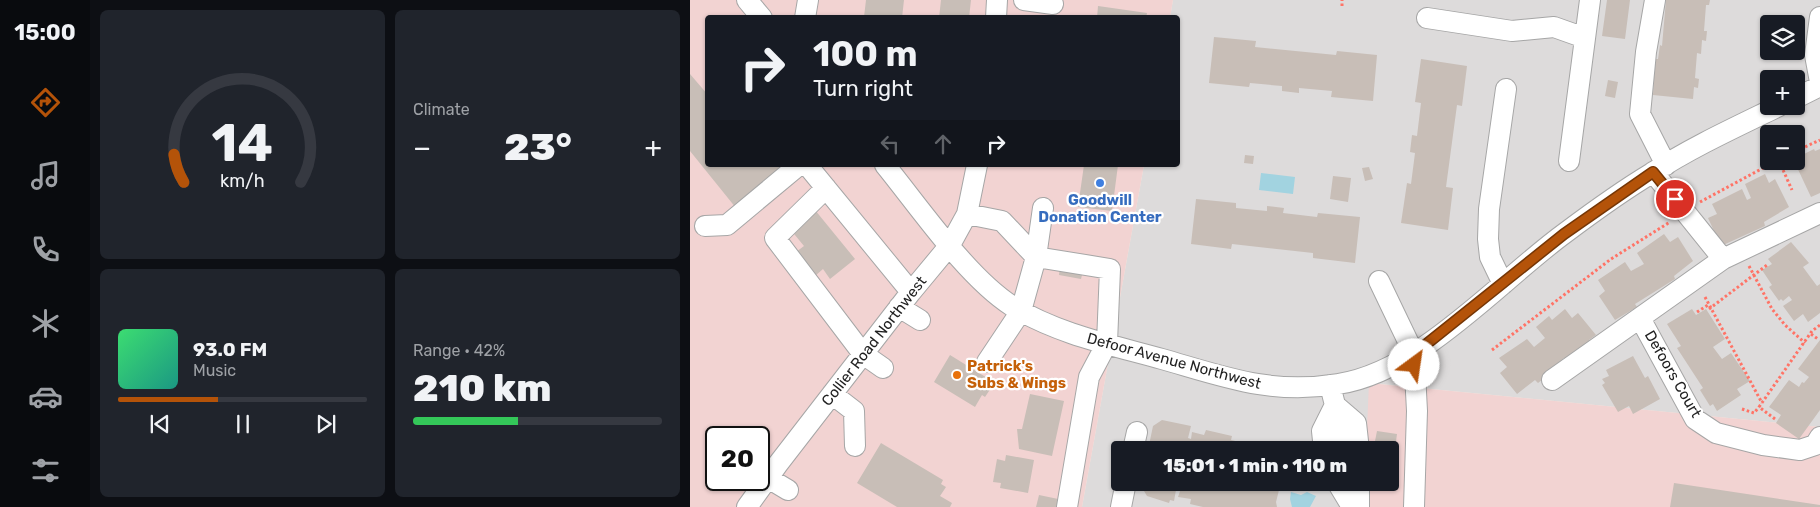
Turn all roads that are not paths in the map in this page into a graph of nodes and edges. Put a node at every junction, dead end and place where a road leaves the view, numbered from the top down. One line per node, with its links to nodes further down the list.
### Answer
1 (747, 0): 8 (street)
2 (808, 0): 9 (street)
3 (997, 0): 10 (street)
4 (1024, 0): 7 (street)
5 (1590, 0): 13 (street)
6 (1655, 0): 24 (street)
7 (1053, 4)
8 (760, 15)
9 (806, 15)
10 (996, 15)
11 (1820, 16): 14 (street)
12 (1427, 18): 13 (street)
13 (1586, 38): 19 (street)
14 (1820, 82)
15 (1820, 86): 17 (street)
16 (1506, 89): 34 (street)
17 (1805, 94)
18 (1762, 115): 24 (street, Defoor Avenue Northwest)
19 (1570, 161)
20 (797, 167): 29 (street)
21 (809, 167): 25 (street)
22 (887, 167): 30 (street, Defoor Avenue Northwest)
23 (977, 167): 27 (street, Collier Road Northwest)
24 (1660, 168): 31 (street); 34 (street, Defoor Avenue Northwest)
25 (826, 188): 35 (street); 40 (street)
26 (1043, 208): 32 (street)
27 (967, 214): 30 (street, Collier Road Northwest); 32 (street)
28 (1818, 219): 31 (street)
29 (704, 226)
30 (950, 245): 35 (street, Collier Road Northwest); 36 (street, Defoor Avenue Northwest)
31 (1734, 254): 37 (street)
32 (1036, 257): 36 (street); 39 (street)
33 (1379, 280): 41 (street)
34 (1503, 284): 41 (street, Defoor Avenue Northwest)
35 (905, 299): 38 (street); 40 (street, Collier Road Northwest)
36 (1021, 311): 39 (street, Defoor Avenue Northwest); 42 (street)
37 (1640, 318): 44 (street); 48 (street, Defoors Court)
38 (920, 320)
39 (1107, 343): 45 (street, Defoor Avenue Northwest); 62 (street)
40 (863, 354): 43 (street); 46 (street, Collier Road Northwest)
41 (1414, 354): 45 (street, Defoor Avenue Northwest); 66 (street)
42 (987, 362)
43 (882, 368)
44 (1552, 380)
45 (1330, 385): 47 (street)
46 (832, 394): 52 (street); 53 (street, Collier Road Northwest)
47 (1335, 405): 49 (street); 50 (street); 51 (street)
48 (1820, 437)
49 (1323, 441)
50 (1338, 441)
51 (1358, 441)
52 (854, 446)
53 (770, 475)
54 (770, 479): 55 (street)
55 (788, 490)
56 (759, 491): 61 (street, Collier Road Northwest)
57 (1124, 491): 63 (street)
58 (1343, 491): 64 (street)
59 (1350, 491): 64 (street)
60 (1359, 491): 65 (street)
61 (747, 507)
62 (1067, 507)
63 (1121, 507)
64 (1354, 507)
65 (1359, 507)
66 (1414, 507)

